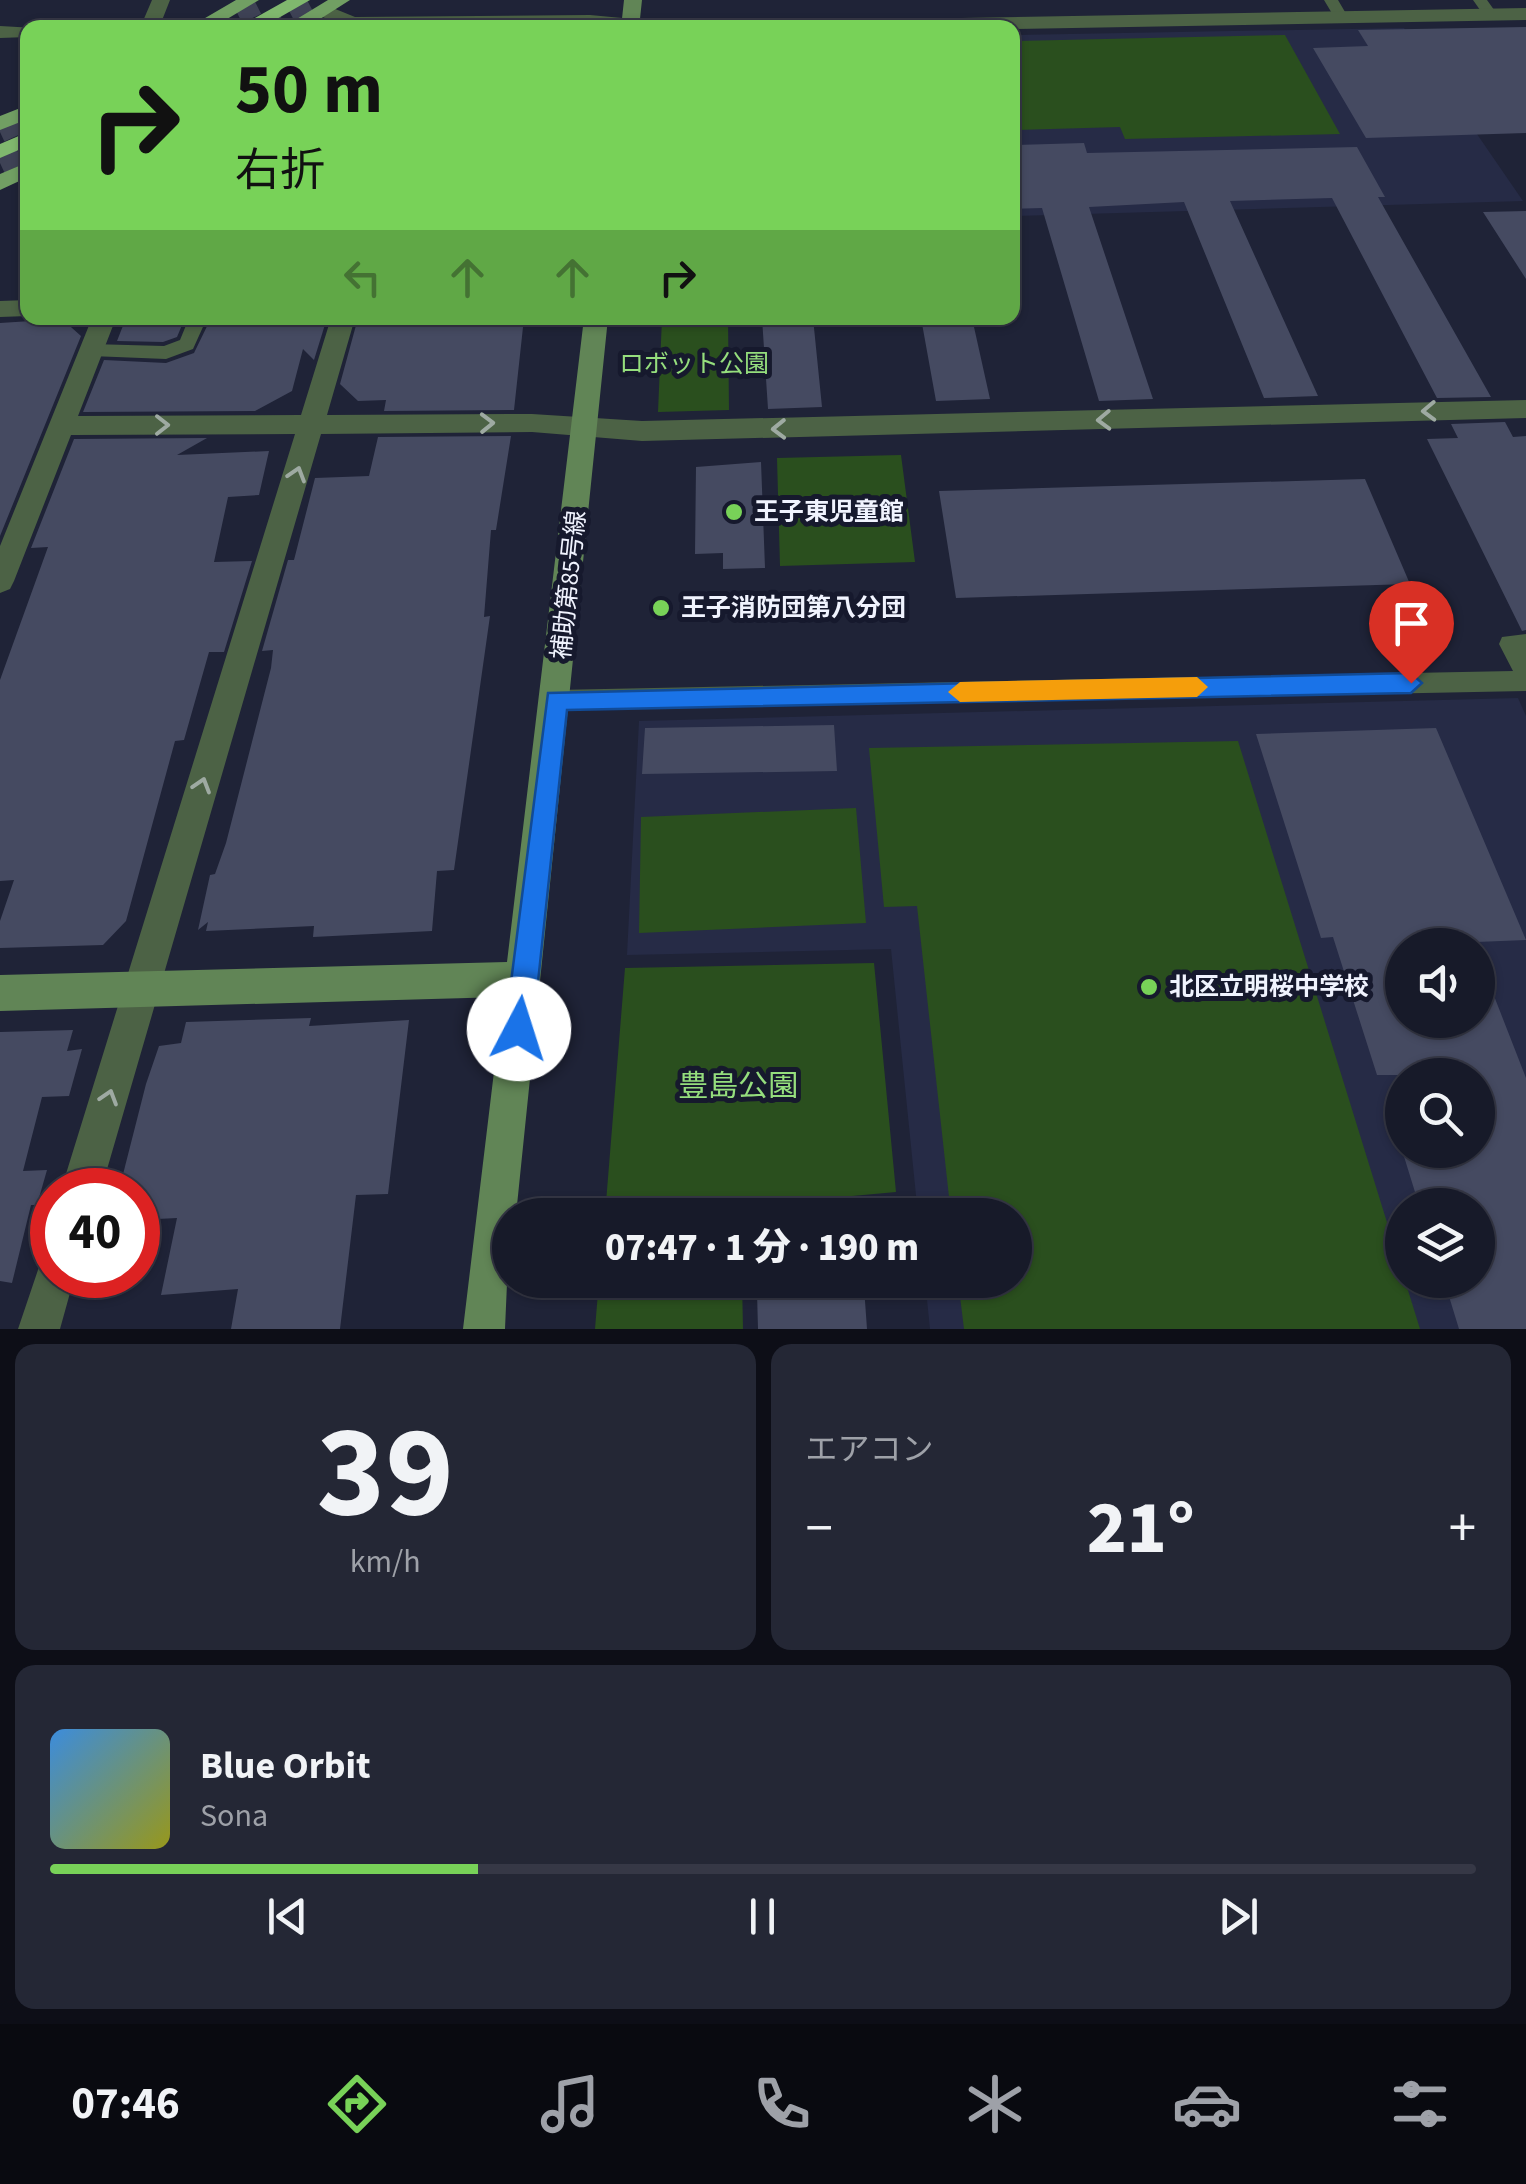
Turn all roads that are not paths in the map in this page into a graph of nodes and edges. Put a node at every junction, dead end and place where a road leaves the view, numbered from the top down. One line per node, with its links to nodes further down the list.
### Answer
1 (250, 0): 8 (main road)
2 (279, 0): 9 (highway)
3 (300, 0): 10 (highway)
4 (332, 5): 11 (main road)
5 (1485, 7): 6 (street); 7 (street)
6 (1336, 8): 12 (street)
7 (1526, 14)
8 (211, 20)
9 (240, 20)
10 (261, 20)
11 (305, 20)
12 (977, 20)
13 (101, 325): 17 (street)
14 (195, 325): 17 (lane)
15 (341, 325): 19 (street)
16 (595, 325): 21 (street, 補助第85号線)
17 (91, 350): 20 (street)
18 (1526, 409): 21 (street, one-way to 21)
19 (312, 425): 20 (street, one-way to 19); 21 (street, one-way to 21); 27 (street, one-way to 19)
20 (65, 426): 22 (street)
21 (585, 428): 25 (street, 補助第85号線)
22 (0, 582)
23 (1526, 643): 24 (lane)
24 (1526, 678): 25 (lane)
25 (556, 700): 26 (street, 補助第85号線)
26 (523, 979): 27 (street); 32 (street, 補助第85号線)
27 (140, 988): 28 (street); 29 (street, one-way to 27)
28 (0, 993)
29 (87, 1168)
30 (49, 1298): 31 (street)
31 (39, 1329)
32 (484, 1329)

